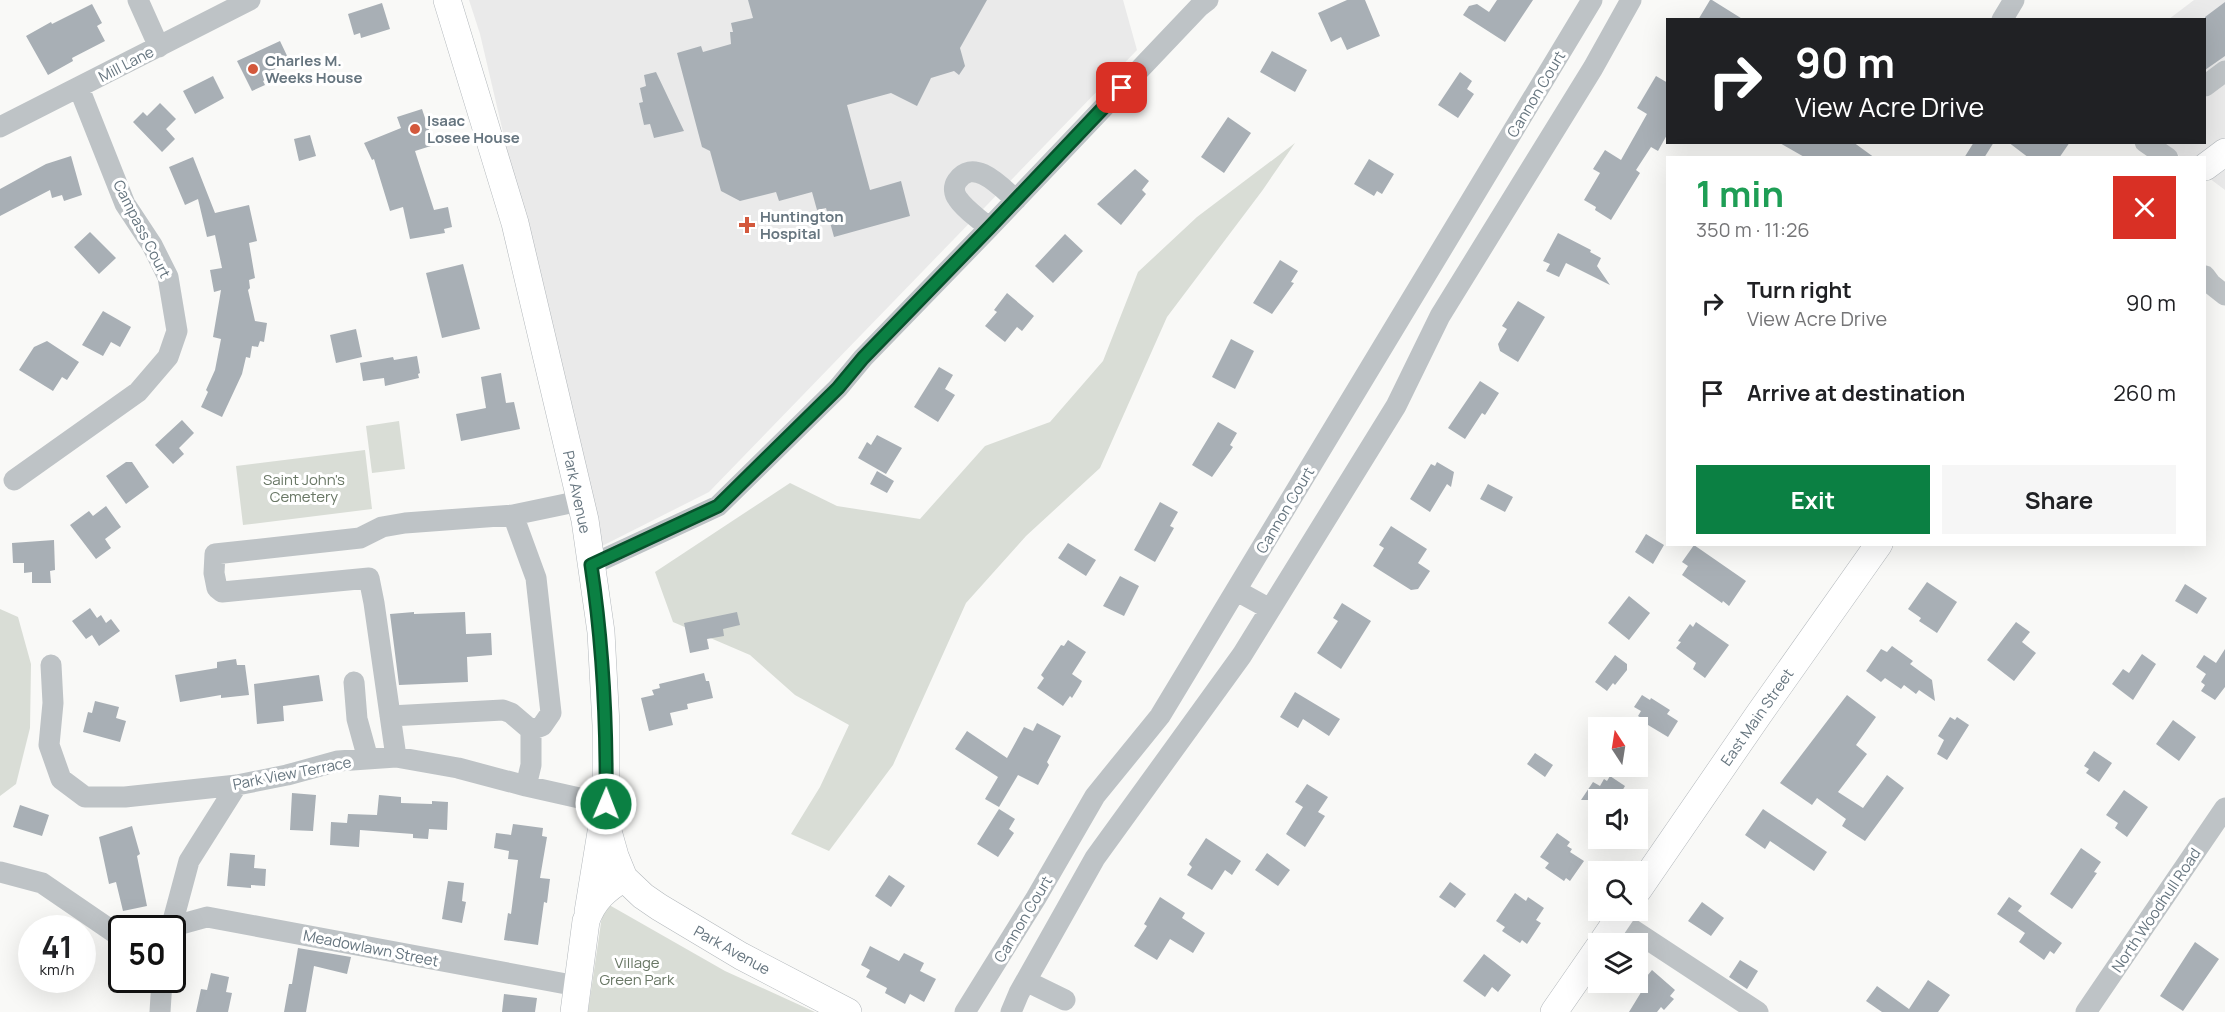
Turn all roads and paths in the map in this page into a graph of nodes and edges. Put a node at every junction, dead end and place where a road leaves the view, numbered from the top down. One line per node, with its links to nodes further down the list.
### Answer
1 (138, 0): 10 (street)
2 (250, 0): 10 (street, Mill Lane)
3 (447, 0): 24 (main road, Park Avenue)
4 (1208, 0): 17 (street)
5 (1631, 0): 9 (street, Cannon Court)
6 (2014, 0): 8 (street)
7 (1587, 9): 9 (street); 21 (street, Cannon Court)
8 (2003, 18)
9 (1611, 35): 22 (street, Cannon Court)
10 (159, 47): 13 (street, Mill Lane)
11 (2225, 71): 12 (street)
12 (2206, 85)
13 (79, 88): 14 (street, Mill Lane); 23 (street, Campass Court)
14 (0, 127)
15 (2148, 144): 16 (street)
16 (2165, 156)
17 (1016, 200): 18 (street); 18 (street)
18 (989, 228): 27 (street)
19 (2206, 277): 20 (street)
20 (2225, 295)
21 (1400, 319): 22 (street); 28 (street, Cannon Court)
22 (1431, 334): 29 (street, Cannon Court)
23 (14, 480)
24 (580, 501): 25 (street); 27 (main road, Park Avenue)
25 (513, 515): 32 (street); 33 (street)
26 (1878, 546): 43 (main road, East Main Street)
27 (591, 565): 40 (main road, Park Avenue)
28 (1237, 591): 29 (street); 34 (street, Cannon Court)
29 (1270, 609): 37 (street, Cannon Court)
30 (51, 664): 38 (street, Park View Terrace)
31 (354, 682): 36 (street)
32 (390, 716): 33 (street); 35 (street)
33 (531, 730): 39 (street)
34 (1131, 752): 37 (street); 45 (street, Cannon Court)
35 (396, 757): 36 (street, Park View Terrace); 39 (street, Park View Terrace)
36 (368, 759): 38 (street, Park View Terrace)
37 (1160, 769): 46 (street, Cannon Court)
38 (237, 784): 47 (street)
39 (526, 786): 40 (street, Park View Terrace)
40 (606, 804): 44 (main road, Park Avenue); 48 (main road)
41 (2222, 819): 63 (street, North Woodhull Road)
42 (0, 872): 51 (street)
43 (1648, 875)
44 (624, 878): 48 (main road); 58 (main road, Park Avenue)
45 (1036, 898): 46 (street); 59 (street, Cannon Court)
46 (1065, 911): 53 (street, Cannon Court)
47 (174, 915)
48 (586, 921): 55 (main road)
49 (1629, 921): 62 (street)
50 (186, 923): 55 (street, Meadowlawn Street)
51 (108, 929)
52 (1588, 962): 61 (main road)
53 (1026, 981): 56 (street); 60 (street, Cannon Court)
54 (161, 993): 57 (street)
55 (575, 999)
56 (1065, 1000)
57 (160, 1012)
58 (848, 1012)
59 (965, 1012)
60 (1011, 1012)
61 (1554, 1012)
62 (1758, 1012)
63 (2086, 1012)

